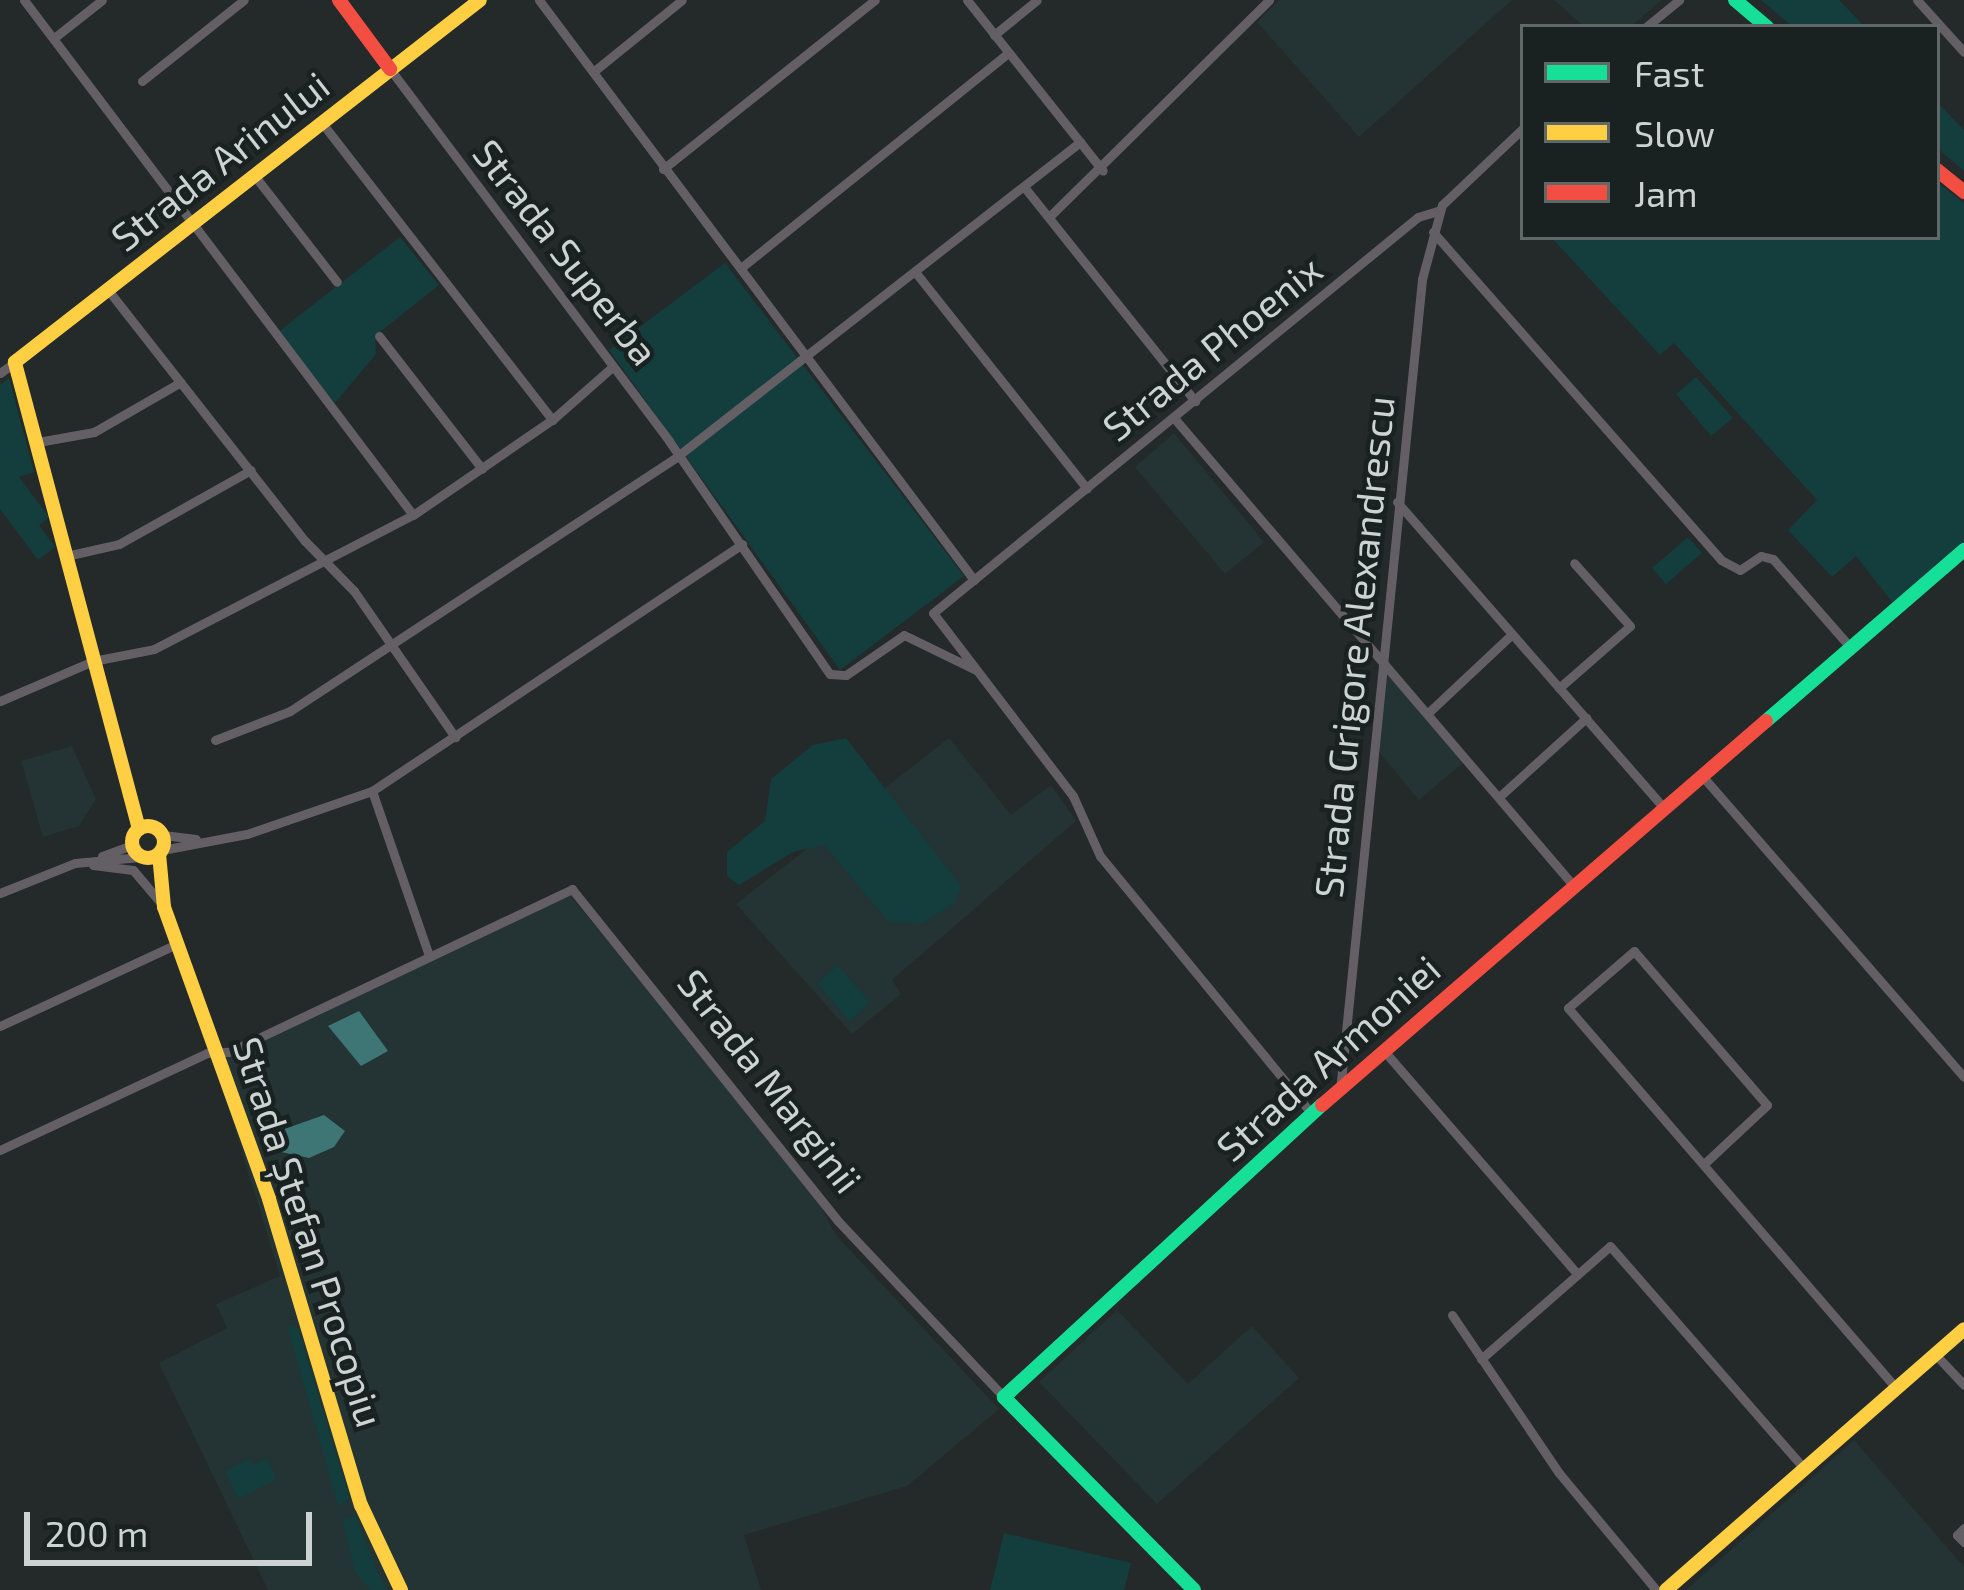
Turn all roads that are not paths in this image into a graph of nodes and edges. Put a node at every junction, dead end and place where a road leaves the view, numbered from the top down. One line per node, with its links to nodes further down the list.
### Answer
1 (24, 0): 20 (street)
2 (102, 0): 20 (street)
3 (244, 0): 25 (street)
4 (339, 0): 23 (street, Strada Superba)
5 (479, 0): 23 (street, Strada Arinului)
6 (539, 0): 24 (street)
7 (682, 0): 24 (street)
8 (875, 0): 29 (street)
9 (967, 0): 19 (street)
10 (1037, 0): 19 (street)
11 (1269, 0): 30 (street)
12 (1679, 0): 15 (street)
13 (1735, 0): 16 (street)
14 (1917, 0): 17 (street)
15 (1650, 24)
16 (1763, 24)
17 (1939, 24)
18 (1940, 25): 21 (street)
19 (994, 35): 22 (street)
20 (53, 38): 37 (street)
21 (1964, 52)
22 (1008, 53): 28 (street); 39 (street)
23 (390, 69): 26 (street, Strada Arinului); 46 (street, Strada Superba)
24 (593, 73): 29 (street)
25 (142, 81)
26 (322, 123): 32 (street, Strada Arinului); 51 (street)
27 (1520, 131): 35 (street, Strada Phoenix)
28 (1080, 142): 30 (street); 33 (street)
29 (663, 169): 39 (street)
30 (1103, 171): 36 (street)
31 (1940, 172): 34 (street)
32 (254, 175): 37 (street, Strada Arinului); 41 (street)
33 (1024, 188): 36 (street); 40 (street)
34 (1964, 192)
35 (1438, 211): 38 (street, Strada Grigore Alexandrescu); 49 (street, Strada Phoenix)
36 (1049, 218): 49 (street)
37 (190, 225): 42 (street, Strada Arinului); 58 (street)
38 (1433, 232): 57 (street, Strada Grigore Alexandrescu); 67 (street)
39 (742, 267): 44 (street)
40 (916, 273): 44 (street); 56 (street)
41 (337, 282)
42 (108, 290): 45 (street, Strada Arinului); 48 (street)
43 (380, 336): 54 (street)
44 (808, 359): 53 (street); 64 (street)
45 (15, 362): 47 (street, Strada Arinului); 52 (street)
46 (611, 368): 51 (street); 53 (street, Strada Superba)
47 (0, 373)
48 (181, 382): 52 (street); 55 (street)
49 (1195, 401): 50 (street, Strada Phoenix)
50 (1174, 418): 56 (street, Strada Phoenix); 69 (street)
51 (552, 420): 54 (street)
52 (38, 442): 61 (street)
53 (679, 455): 59 (street, Strada Superba); 66 (street)
54 (482, 469): 58 (street)
55 (251, 470): 61 (street); 62 (street)
56 (1087, 488): 64 (street, Strada Phoenix)
57 (1397, 502): 65 (street); 69 (street, Strada Grigore Alexandrescu)
58 (413, 515): 62 (street)
59 (742, 544): 70 (street, Strada Superba); 75 (street)
60 (1964, 550): 67 (street, Strada Armoniei)
61 (66, 556): 68 (street)
62 (322, 560): 66 (street); 68 (street)
63 (1574, 563): 71 (street)
64 (974, 580): 70 (street, Strada Phoenix)
65 (1512, 634): 71 (street); 73 (street)
66 (394, 644): 75 (street); 76 (street)
67 (1850, 648): 77 (street, Strada Armoniei)
68 (93, 661): 72 (street); 82 (street)
69 (1382, 661): 73 (street); 93 (street, Strada Grigore Alexandrescu)
70 (977, 670): 94 (street)
71 (1559, 688): 74 (street)
72 (0, 701)
73 (1428, 713): 79 (street)
74 (1586, 718): 79 (street); 80 (street)
75 (454, 737): 78 (street)
76 (215, 740)
77 (1704, 778): 80 (street, Strada Armoniei); 92 (street)
78 (372, 791): 81 (street); 88 (street)
79 (1499, 797): 84 (street)
80 (1665, 809): 84 (street, Strada Armoniei)
81 (201, 840): 82 (street); 86 (street)
82 (149, 844): 83 (street); 86 (street, Strada Ștefan Procopiu)
83 (75, 862): 85 (street); 86 (street)
84 (1573, 885): 91 (street, Strada Armoniei)
85 (0, 893)
86 (163, 899): 87 (street, Strada Ștefan Procopiu)
87 (177, 944): 89 (street); 90 (street, Strada Ștefan Procopiu)
88 (429, 956): 90 (street, Strada Marginii); 104 (street, Strada Marginii)
89 (0, 1026)
90 (219, 1052): 95 (street, Strada Marginii); 108 (street, Strada Ștefan Procopiu)
91 (1385, 1052): 93 (street, Strada Armoniei); 97 (street)
92 (1964, 1077)
93 (1340, 1091): 94 (street, Strada Armoniei)
94 (1312, 1114): 104 (street, Strada Armoniei)
95 (0, 1150)
96 (1705, 1163): 96 (street); 103 (street)
97 (1576, 1274): 101 (street); 105 (street)
98 (1452, 1316): 101 (street)
99 (1964, 1328): 100 (street)
100 (1935, 1354): 102 (street); 103 (street)
101 (1481, 1359): 110 (street)
102 (1964, 1385)
103 (1896, 1388): 105 (street)
104 (1004, 1397): 109 (street, Strada Marginii)
105 (1804, 1468): 111 (street)
106 (1964, 1528): 107 (street)
107 (1964, 1542)
108 (401, 1590)
109 (1194, 1590)
110 (1656, 1590)
111 (1666, 1590)

